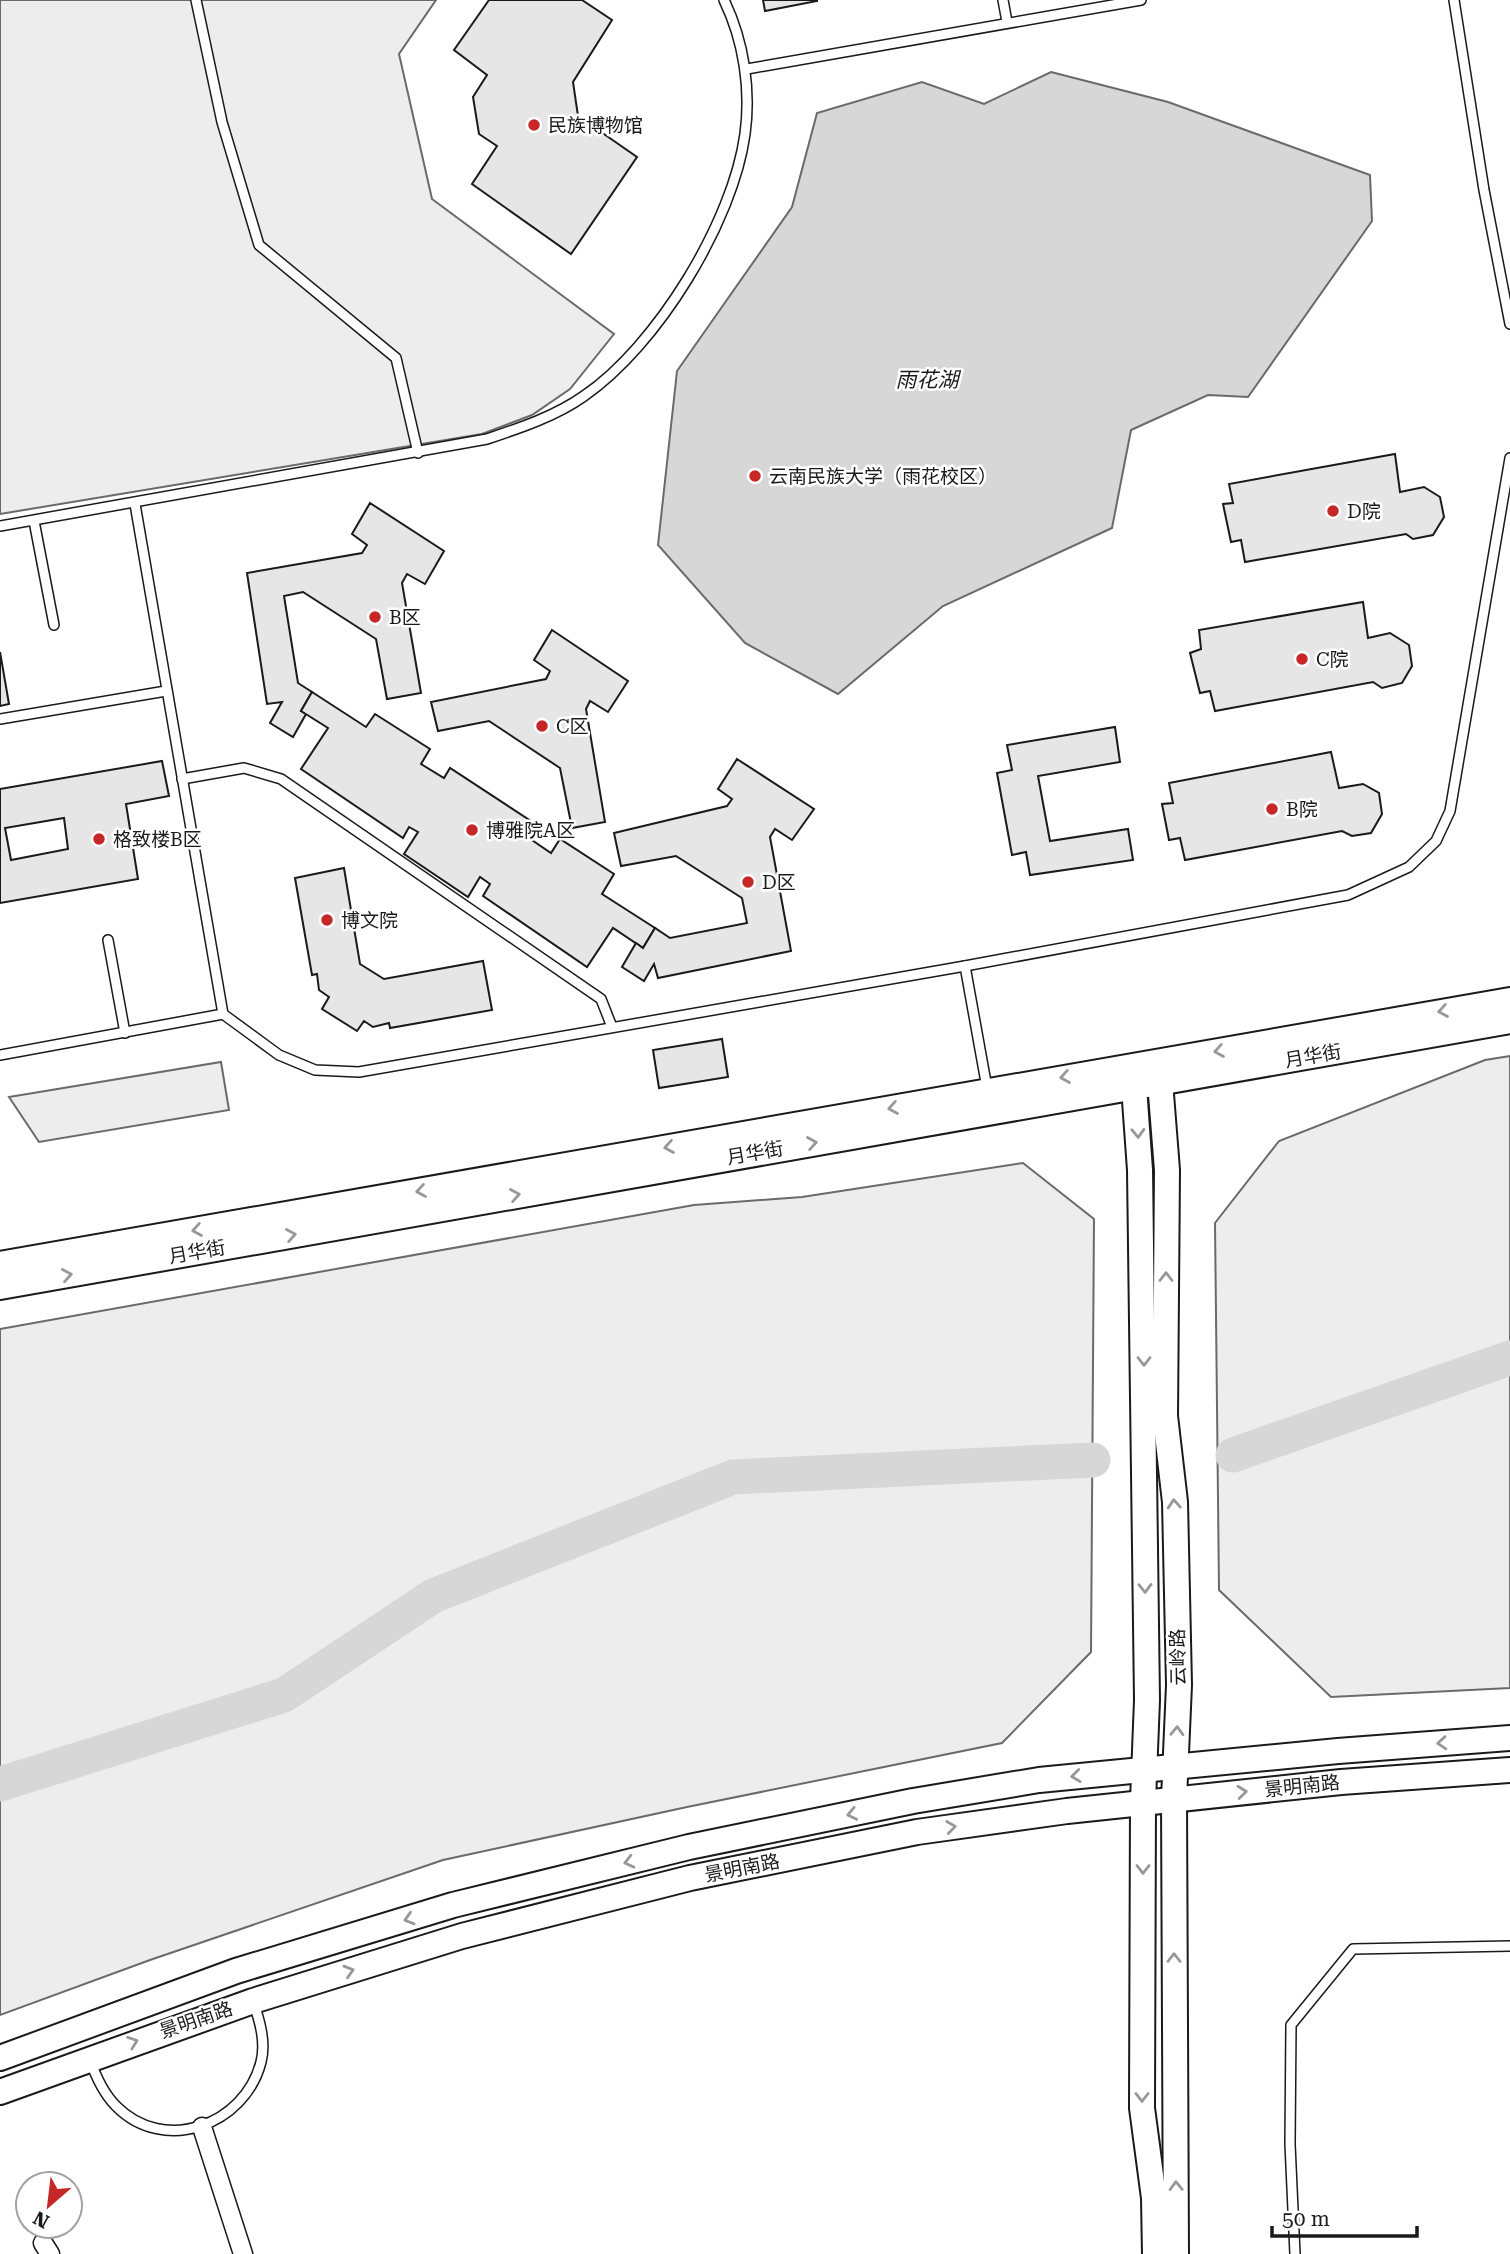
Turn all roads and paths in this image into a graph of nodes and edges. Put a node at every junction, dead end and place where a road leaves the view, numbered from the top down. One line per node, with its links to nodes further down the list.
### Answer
1 (196, 0): 9 (lane)
2 (724, 0): 7 (lane)
3 (1003, 0): 6 (lane)
4 (1141, 0): 6 (lane)
5 (1454, 0): 8 (lane)
6 (1007, 22): 7 (lane)
7 (747, 69): 9 (lane)
8 (1510, 324)
9 (418, 453): 11 (lane)
10 (1510, 458): 19 (lane)
11 (135, 504): 12 (lane); 15 (lane)
12 (34, 520): 13 (lane); 14 (lane)
13 (0, 526)
14 (54, 625)
15 (166, 691): 16 (lane); 17 (lane)
16 (0, 719)
17 (182, 779): 21 (lane); 23 (lane)
18 (108, 940): 24 (lane)
19 (965, 966): 23 (lane); 28 (lane)
20 (1510, 1000): 26 (street, 月华街, one-way to 26)
21 (223, 1014): 23 (lane); 24 (lane)
22 (1510, 1021): 26 (street, 月华街)
23 (612, 1027)
24 (125, 1033): 25 (lane)
25 (0, 1055)
26 (1160, 1072): 27 (street, 月华街); 32 (street, 云岭路, one-way to 26)
27 (1134, 1077): 28 (street, 月华街, one-way to 28); 30 (street, 月华街, one-way to 27); 33 (street, 云岭路, one-way to 33)
28 (988, 1091): 29 (street, 月华街, one-way to 29)
29 (0, 1264)
30 (0, 1287)
31 (1510, 1738): 32 (street, 景明南路, one-way to 32)
32 (1175, 1767): 33 (street, 景明南路); 35 (street, 云岭路)
33 (1144, 1769): 36 (street, 云岭路); 39 (street, 景明南路, one-way to 39)
34 (1510, 1770): 35 (street, 景明南路, one-way to 34)
35 (1174, 1800): 36 (street, 景明南路); 45 (street, 云岭路, one-way to 35)
36 (1143, 1801): 38 (street, 景明南路, one-way to 36); 44 (street, 云岭路, one-way to 44)
37 (1510, 1946): 46 (lane)
38 (253, 2001): 40 (street, 景明南路, one-way to 38); 42 (lane)
39 (0, 2058)
40 (90, 2058): 41 (street, 景明南路); 42 (lane)
41 (0, 2092)
42 (202, 2127): 43 (street)
43 (243, 2254)
44 (1155, 2254)
45 (1176, 2254)
46 (1295, 2254)

